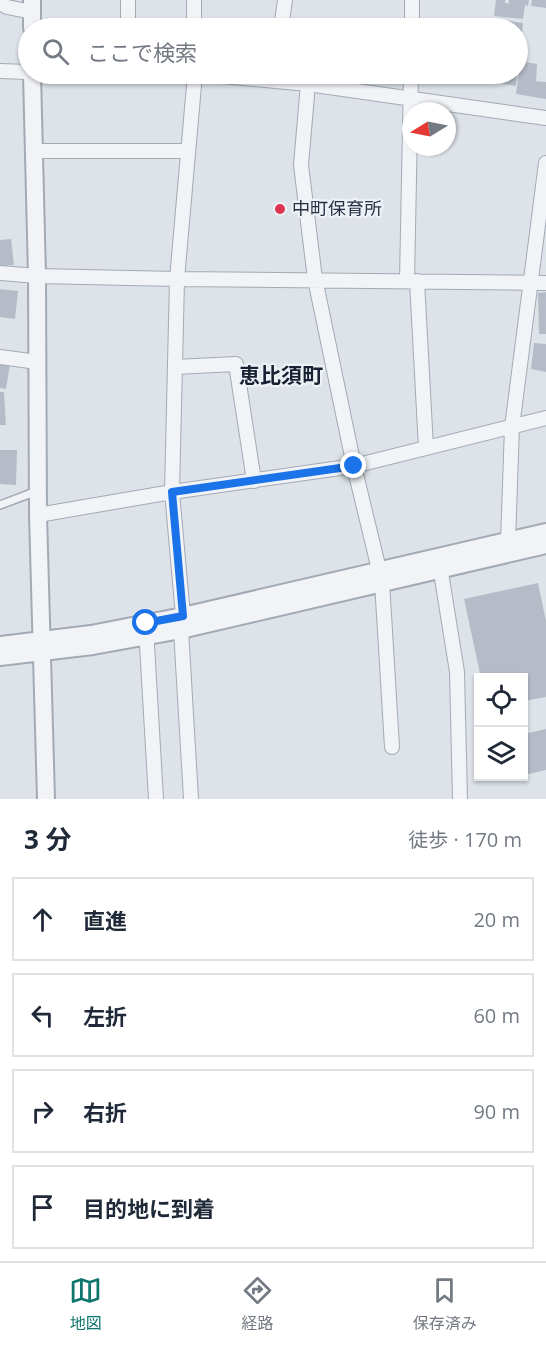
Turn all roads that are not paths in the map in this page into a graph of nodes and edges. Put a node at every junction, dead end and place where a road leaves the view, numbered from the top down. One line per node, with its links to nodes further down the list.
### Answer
1 (128, 0): 7 (street)
2 (194, 0): 8 (street)
3 (285, 0): 9 (street)
4 (412, 0): 10 (street)
5 (0, 3): 6 (street)
6 (32, 14)
7 (128, 18)
8 (194, 18)
9 (282, 18)
10 (412, 18)
11 (0, 70): 12 (street)
12 (18, 72)
13 (31, 84): 19 (street)
14 (194, 84): 20 (street)
15 (308, 84): 17 (street); 25 (street)
16 (411, 84): 17 (street)
17 (410, 99): 18 (street); 26 (street)
18 (546, 118)
19 (34, 151): 20 (street); 23 (street)
20 (188, 152): 24 (street)
21 (546, 163): 27 (street)
22 (0, 273): 23 (street)
23 (37, 276): 24 (street); 29 (street)
24 (177, 279): 25 (street); 30 (street)
25 (315, 279): 26 (street); 34 (street)
26 (412, 281): 27 (street); 33 (street)
27 (539, 283): 32 (street)
28 (0, 357): 29 (street)
29 (37, 362): 36 (street)
30 (175, 367): 35 (street); 37 (street)
31 (546, 418): 32 (street)
32 (512, 426): 33 (street); 41 (street)
33 (426, 448): 34 (street)
34 (354, 466): 35 (street); 44 (street)
35 (254, 480): 37 (street)
36 (38, 491): 38 (lane); 39 (street)
37 (172, 492): 39 (street); 45 (street)
38 (0, 506)
39 (38, 515): 48 (street)
40 (546, 532): 41 (street)
41 (508, 541): 43 (street)
42 (546, 545): 43 (street)
43 (440, 563): 44 (street); 54 (street)
44 (381, 576): 45 (street); 50 (street)
45 (182, 623): 46 (street); 53 (street)
46 (146, 629): 48 (street); 52 (street)
47 (0, 645): 48 (street)
48 (42, 646): 49 (street); 51 (street)
49 (0, 657)
50 (392, 747)
51 (46, 799)
52 (156, 799)
53 (191, 799)
54 (460, 799)

